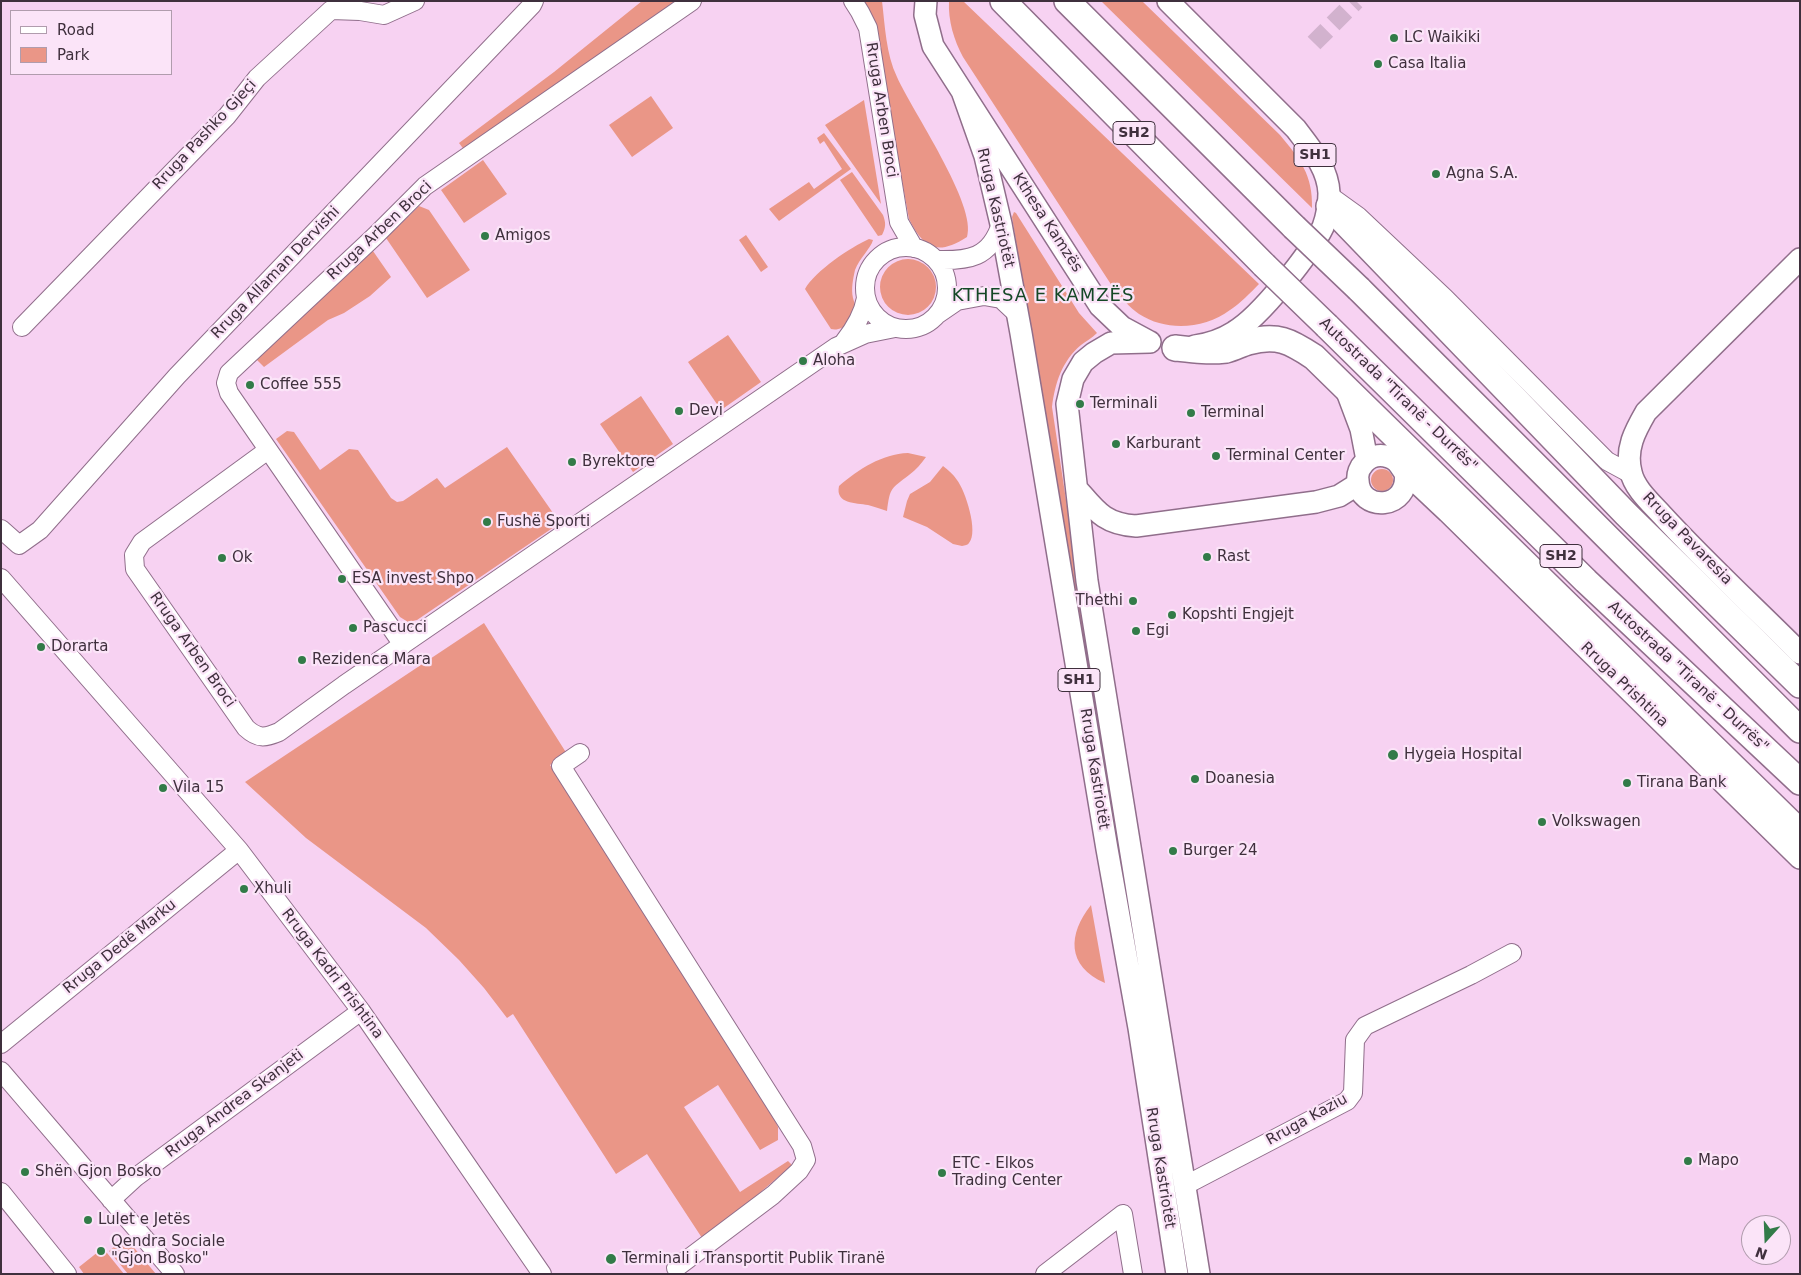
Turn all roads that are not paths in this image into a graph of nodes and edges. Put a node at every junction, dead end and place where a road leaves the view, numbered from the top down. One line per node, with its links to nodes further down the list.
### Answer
1 (415, 1): 24 (street, Rruga Pashko Gjeçi)
2 (534, 1): 38 (street, Rruga Allaman Dervishi)
3 (692, 1): 30 (street, Rruga Arben Broci)
4 (853, 1): 15 (street, Rruga Arben Broci)
5 (914, 1): 12 (main road)
6 (926, 1): 12 (main road, Kthesa Kamzës / SH1)
7 (1003, 1): 45 (highway, Autostrada "Tiranë - Durrës" / SH2, bridge)
8 (1067, 1): 43 (highway, bridge)
9 (1168, 1): 11 (main road, Kthesa Kamzës / SH1)
10 (1191, 1): 11 (main road)
11 (1189, 22): 14 (main road, Kthesa Kamzës / SH1)
12 (933, 46): 13 (main road, Kthesa Kamzës / SH1)
13 (962, 91): 16 (main road, Rruga Kastriotët / SH1); 27 (main road, Kthesa Kamzës / SH1)
14 (1329, 200): 28 (main road, Kthesa Kamzës / SH1); 33 (street); 42 (highway)
15 (899, 222): 17 (street, Rruga Arben Broci); 18 (street, Rruga Arben Broci)
16 (1001, 224): 20 (street); 23 (main road, Rruga Kastriotët / SH1)
17 (914, 248): 18 (street); 20 (street)
18 (880, 256): 21 (street, Rruga Arben Broci)
19 (1800, 258): 33 (main road, Rruga Pavaresia)
20 (936, 260): 22 (street)
21 (866, 298): 25 (street); 26 (street, Rruga Arben Broci)
22 (938, 314): 23 (street, Rruga Arben Broci); 25 (street, Rruga Arben Broci)
23 (1017, 314): 62 (main road, Rruga Kastriotët / SH1)
24 (22, 327)
25 (895, 328): 26 (street, Rruga Arben Broci)
26 (844, 342): 40 (street, Rruga Arben Broci)
27 (1150, 342): 28 (main road, Kthesa Kamzës / SH1); 35 (main road, Rruga Kastriotët / SH1)
28 (1175, 348): 29 (highway)
29 (1345, 387): 31 (main road); 46 (highway)
30 (268, 450): 40 (street, Rruga Arben Broci); 40 (street, Rruga Arben Broci)
31 (1367, 460): 32 (main road, Rruga Prishtina); 34 (main road)
32 (1405, 472): 36 (main road); 37 (main road, Rruga Prishtina)
33 (1631, 474): 41 (main road, Rruga Pavaresia)
34 (1358, 484): 35 (main road); 36 (main road, Rruga Prishtina)
35 (1078, 490): 53 (main road, Rruga Kastriotët / SH1)
36 (1397, 497): 37 (main road, Rruga Prishtina)
37 (1448, 512): 48 (main road, Rruga Prishtina)
38 (1, 529)
39 (1, 578): 47 (street, Rruga Kadri Prishtina)
40 (403, 645)
41 (1800, 653)
42 (1800, 685)
43 (1800, 730)
44 (580, 753): 56 (street)
45 (1800, 782)
46 (1800, 832)
47 (239, 850): 50 (street, Rruga Kadri Prishtina); 51 (street, Rruga Dedë Marku)
48 (1800, 858)
49 (1512, 953): 53 (street, Rruga Kaziu)
50 (361, 1010): 55 (street, Rruga Andrea Skanjeti); 59 (street, Rruga Kadri Prishtina)
51 (1, 1044)
52 (1, 1070): 55 (street)
53 (1184, 1186): 63 (main road, Rruga Kastriotët / SH1)
54 (1, 1192): 57 (street)
55 (110, 1200): 58 (street)
56 (676, 1268)
57 (67, 1274)
58 (175, 1274)
59 (542, 1274)
60 (1045, 1274): 61 (street)
61 (1133, 1274)
62 (1177, 1274)
63 (1199, 1274)

